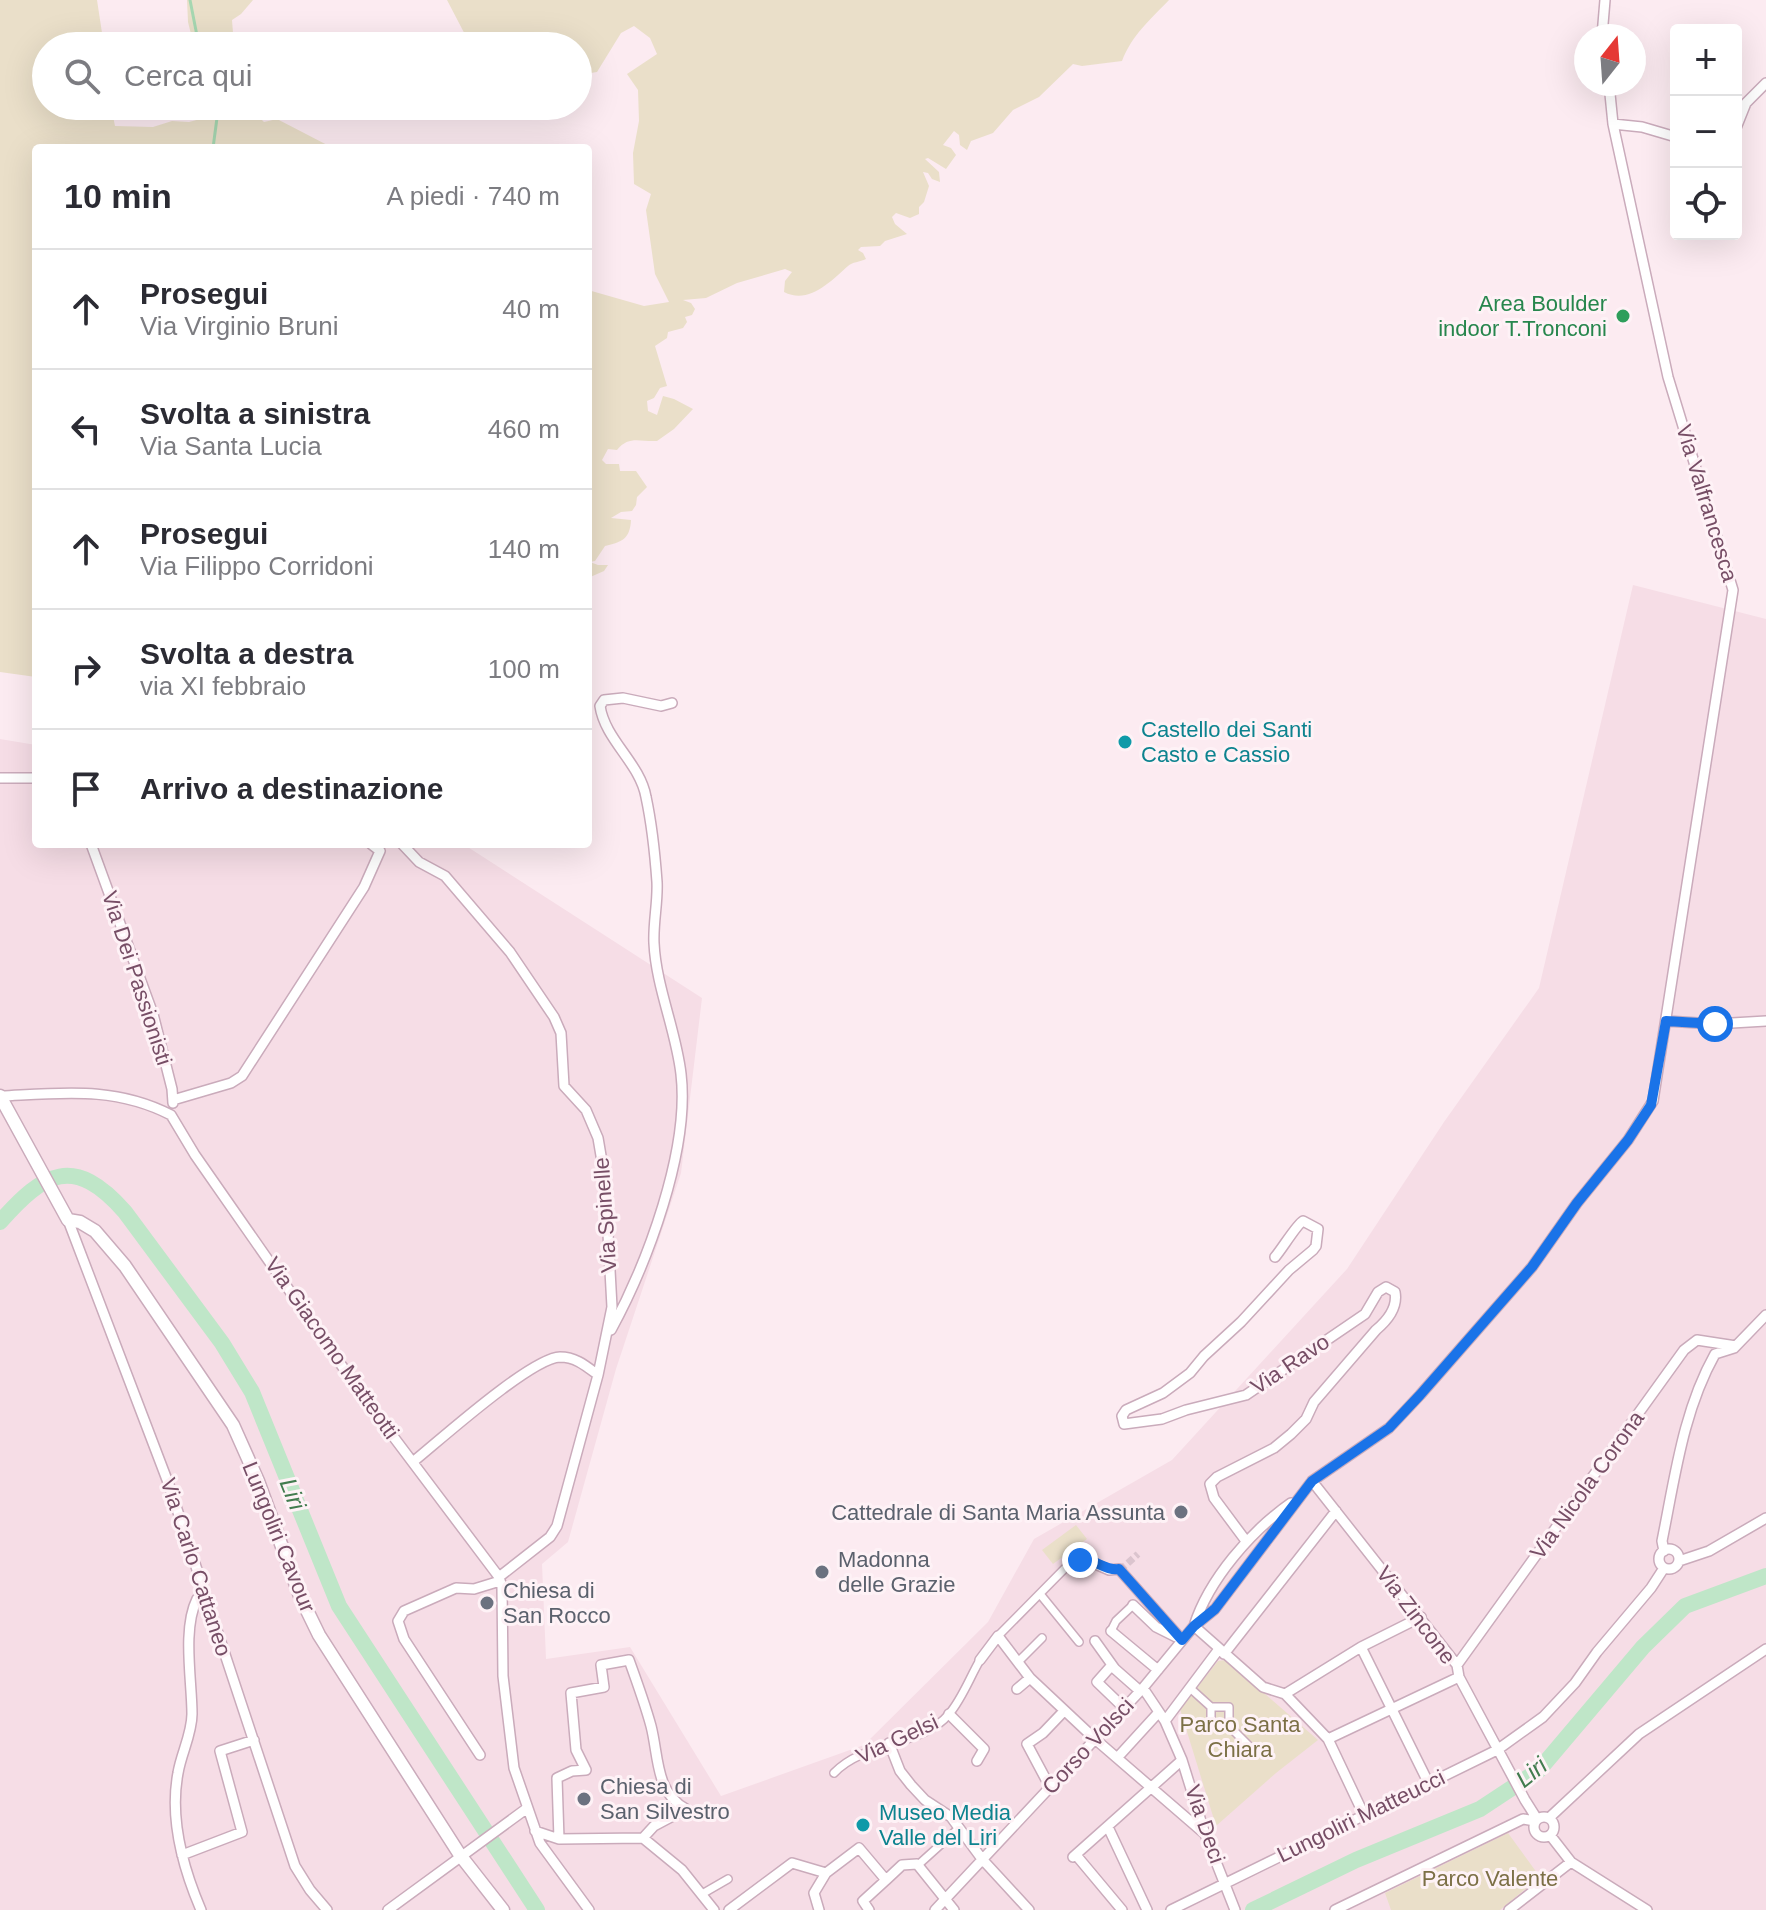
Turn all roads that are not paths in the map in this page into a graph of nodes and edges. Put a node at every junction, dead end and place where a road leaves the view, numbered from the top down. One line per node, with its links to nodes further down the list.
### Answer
1 (1605, 0): 2 (street)
2 (1603, 24)
3 (1766, 83): 5 (street)
4 (1610, 96): 6 (street, Via Valfrancesca)
5 (1742, 113)
6 (1613, 124): 7 (street); 14 (street, Via Valfrancesca)
7 (1670, 135)
8 (672, 703): 22 (street)
9 (0, 778): 10 (street)
10 (32, 778)
11 (92, 848): 17 (street, Via Dei Passionisti)
12 (384, 848): 17 (street)
13 (406, 848): 22 (street, Via Spinelle)
14 (1666, 1021): 15 (street); 26 (street, Via Valfrancesca)
15 (1766, 1021)
16 (0, 1096): 18 (street); 19 (street)
17 (173, 1100): 18 (street, Via Dei Passionisti)
18 (171, 1115): 25 (street, Via Giacomo Matteotti)
19 (66, 1216): 37 (street, Via Carlo Cattaneo); 94 (street, Lungoliri Cavour)
20 (1275, 1257): 30 (street, Via Ravo)
21 (1766, 1315): 23 (street)
22 (608, 1337): 24 (street, Via Spinelle)
23 (1736, 1346): 31 (street); 53 (street, Via Nicola Corona)
24 (598, 1375): 25 (street); 35 (street, Via Spinelle)
25 (414, 1461): 35 (street, Via Giacomo Matteotti)
26 (1312, 1481): 27 (street, Via Valfrancesca); 28 (street, Via Zincone)
27 (1301, 1496): 30 (street); 40 (street, Via Valfrancesca)
28 (1336, 1511): 39 (street, Via Zincone); 49 (street)
29 (1766, 1518): 33 (street)
30 (1246, 1541): 40 (street)
31 (1664, 1551): 33 (street); 34 (street)
32 (1077, 1556): 36 (street); 44 (street)
33 (1679, 1561): 34 (street)
34 (1664, 1568): 74 (street, Lungoliri Matteucci)
35 (500, 1579): 73 (street); 82 (street)
36 (1040, 1594): 42 (street); 46 (street)
37 (205, 1595): 70 (street, Via Carlo Cattaneo); 93 (street)
38 (1133, 1605): 41 (street); 44 (street)
39 (1421, 1617): 47 (street); 53 (street, Via Zincone)
40 (1194, 1626): 44 (street, Corso Volsci); 49 (street)
41 (1111, 1631): 54 (street)
42 (998, 1636): 50 (street); 51 (street)
43 (1042, 1638): 51 (street)
44 (1182, 1640): 54 (street, Corso Volsci)
45 (1095, 1641): 52 (street, Via Deci)
46 (1079, 1642)
47 (1361, 1647): 60 (street); 63 (street)
48 (1766, 1649): 84 (street)
49 (1222, 1651): 57 (street); 60 (street)
50 (980, 1660): 65 (street, Via Gelsi)
51 (1018, 1662): 56 (street)
52 (1112, 1665): 59 (street, Via Deci); 62 (street)
53 (1457, 1665): 55 (street, Via Zincone)
54 (1158, 1670): 59 (street, Corso Volsci)
55 (1459, 1677): 63 (street); 74 (street, Via Zincone)
56 (1030, 1678): 58 (street); 64 (street)
57 (1190, 1688): 61 (street); 66 (street)
58 (1017, 1689)
59 (1142, 1690): 62 (street, Corso Volsci); 66 (street, Via Deci)
60 (1285, 1694): 69 (street)
61 (1211, 1707): 67 (street); 67 (street)
62 (1124, 1708): 68 (street, Corso Volsci)
63 (1391, 1708): 69 (street); 79 (street)
64 (1064, 1711): 68 (street); 80 (street)
65 (949, 1714): 71 (street, Via Gelsi); 77 (street)
66 (1162, 1717): 75 (street); 76 (street, Via Deci)
67 (1229, 1726): 72 (street)
68 (1095, 1739): 75 (street); 80 (street, Corso Volsci)
69 (1328, 1739): 83 (street)
70 (254, 1740): 93 (street); 106 (street, Via Carlo Cattaneo)
71 (889, 1743): 78 (street, Via Gelsi); 87 (street)
72 (1255, 1752)
73 (480, 1755)
74 (1500, 1755): 79 (street, Lungoliri Matteucci); 85 (street, Via Zincone)
75 (1117, 1758): 81 (street)
76 (1182, 1760): 81 (street); 89 (street, Via Deci)
77 (977, 1761)
78 (834, 1773)
79 (1428, 1782): 83 (street, Lungoliri Matteucci)
80 (1050, 1787): 95 (street, Corso Volsci)
81 (1151, 1787): 86 (street); 89 (street)
82 (525, 1804): 88 (street); 94 (street)
83 (1364, 1815): 101 (street, Lungoliri Matteucci)
84 (1549, 1818): 85 (street); 90 (street)
85 (1536, 1820): 90 (street); 121 (street)
86 (1108, 1827): 117 (street); 118 (street)
87 (959, 1828): 95 (street); 97 (street)
88 (535, 1831): 92 (street); 109 (street)
89 (1205, 1834): 101 (street, Via Deci)
90 (1550, 1835): 96 (street)
91 (643, 1838): 92 (street); 92 (street); 102 (street)
92 (559, 1839)
93 (182, 1855): 105 (street)
94 (460, 1855): 107 (street); 108 (street, Lungoliri Cavour)
95 (982, 1859): 103 (street, Corso Volsci); 104 (street)
96 (1571, 1862): 122 (street); 123 (street)
97 (918, 1865): 100 (street); 103 (street)
98 (826, 1873): 100 (street); 111 (street); 112 (street)
99 (728, 1879): 102 (street)
100 (886, 1880): 113 (street)
101 (1227, 1888): 119 (street, Lungoliri Matteucci); 120 (street, Via Deci)
102 (702, 1894): 110 (street)
103 (946, 1898): 114 (street, Corso Volsci); 115 (street)
104 (1026, 1906): 116 (street)
105 (201, 1910)
106 (327, 1910)
107 (388, 1910)
108 (503, 1910)
109 (589, 1910)
110 (714, 1910)
111 (729, 1910)
112 (819, 1910)
113 (870, 1910)
114 (935, 1910)
115 (954, 1910)
116 (1014, 1910)
117 (1122, 1910)
118 (1147, 1910)
119 (1171, 1910)
120 (1235, 1910)
121 (1335, 1910)
122 (1509, 1910)
123 (1647, 1910)

